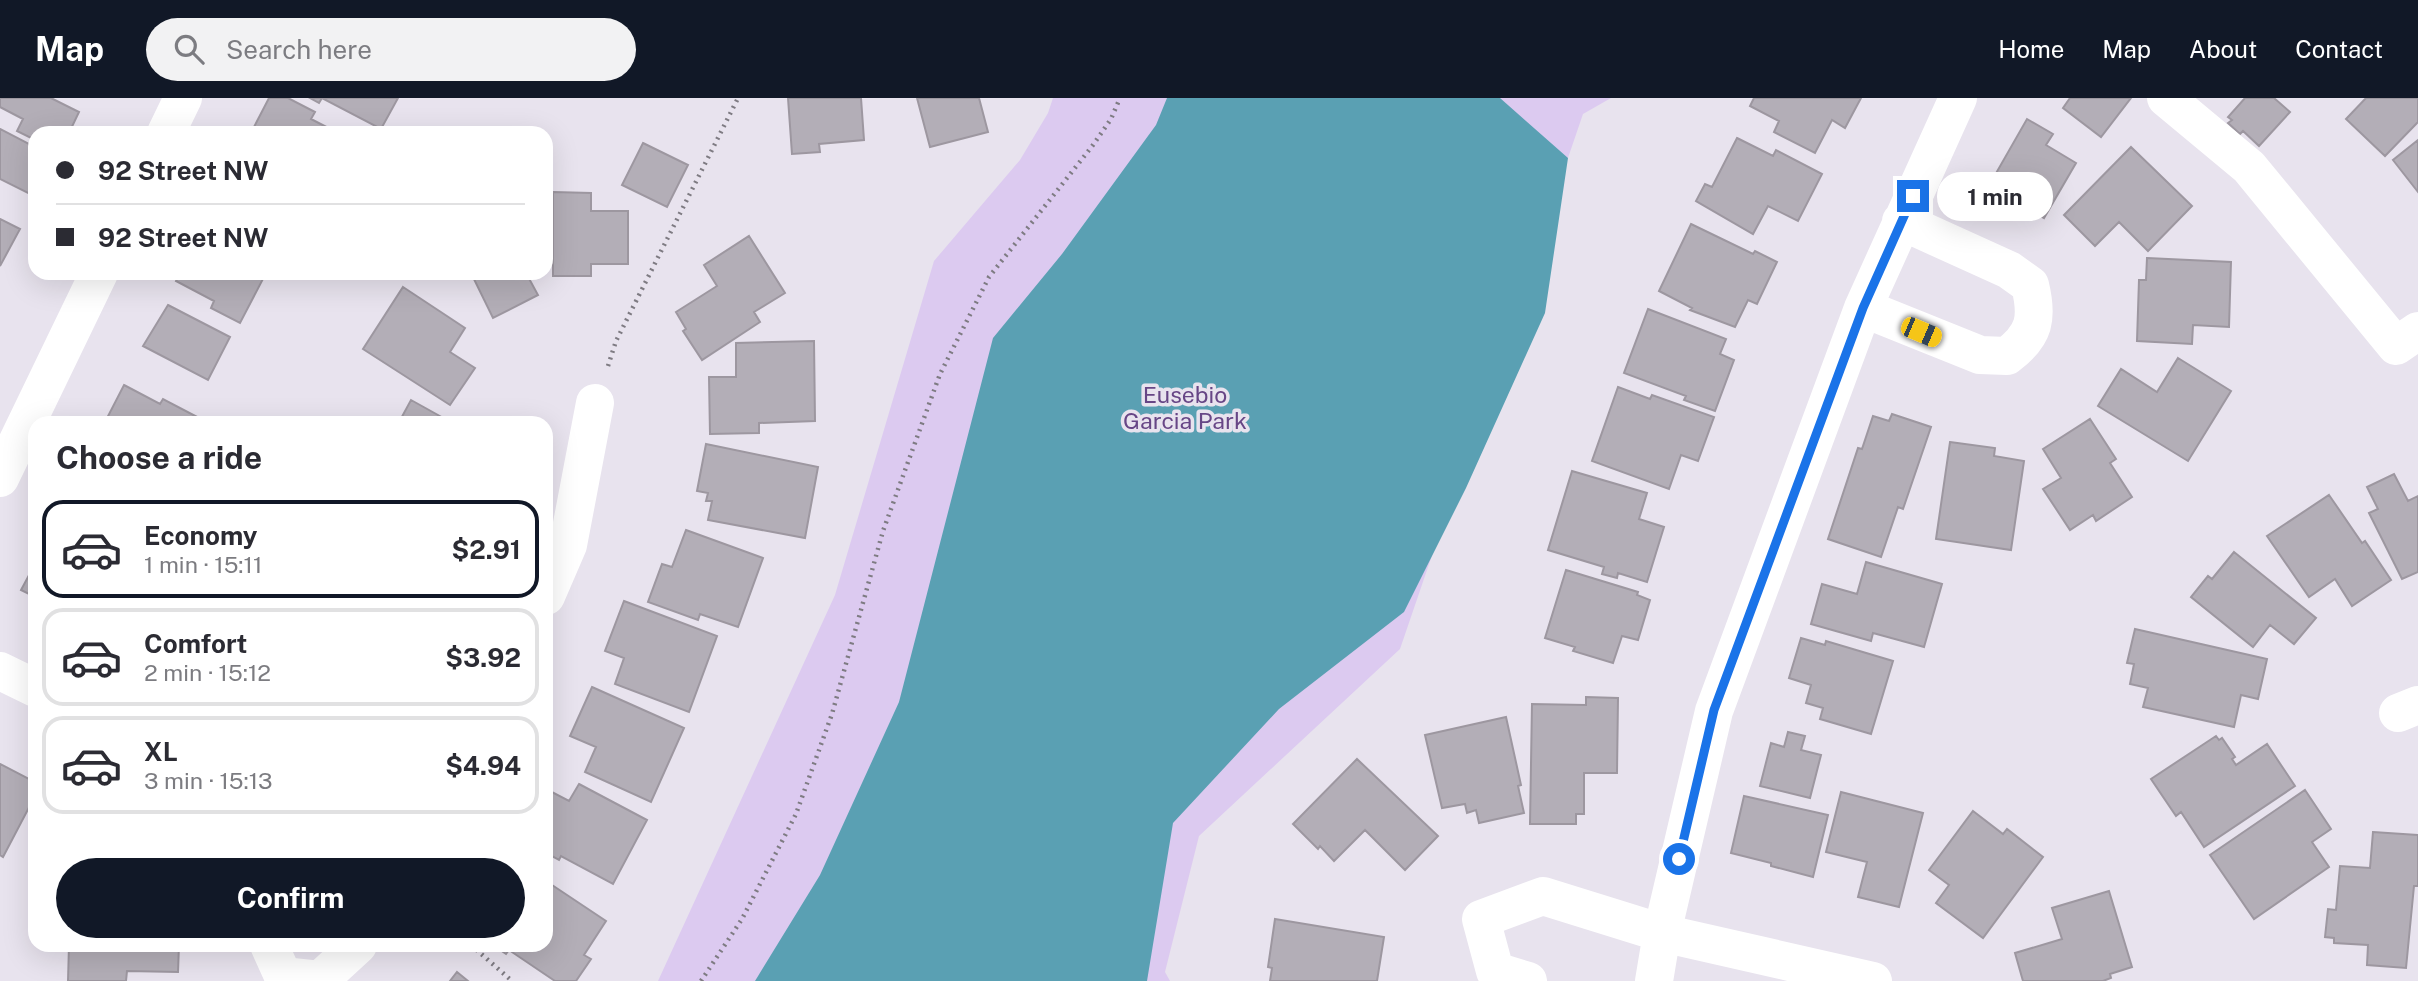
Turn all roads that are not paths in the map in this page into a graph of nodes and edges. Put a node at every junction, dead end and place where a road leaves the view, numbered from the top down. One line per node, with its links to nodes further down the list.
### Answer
1 (183, 98): 4 (street)
2 (1958, 98): 5 (street)
3 (2166, 98): 8 (street)
4 (169, 126)
5 (1901, 221): 7 (street); 7 (street)
6 (96, 280): 10 (street)
7 (1863, 308): 16 (street)
8 (2418, 331)
9 (596, 403): 13 (street)
10 (30, 416)
11 (28, 420): 12 (street)
12 (0, 478)
13 (553, 580)
14 (0, 671): 15 (street)
15 (28, 685)
16 (1662, 933): 19 (street); 20 (street); 21 (street)
17 (272, 952): 18 (street)
18 (350, 952)
19 (1528, 981)
20 (1654, 981)
21 (1873, 981)

